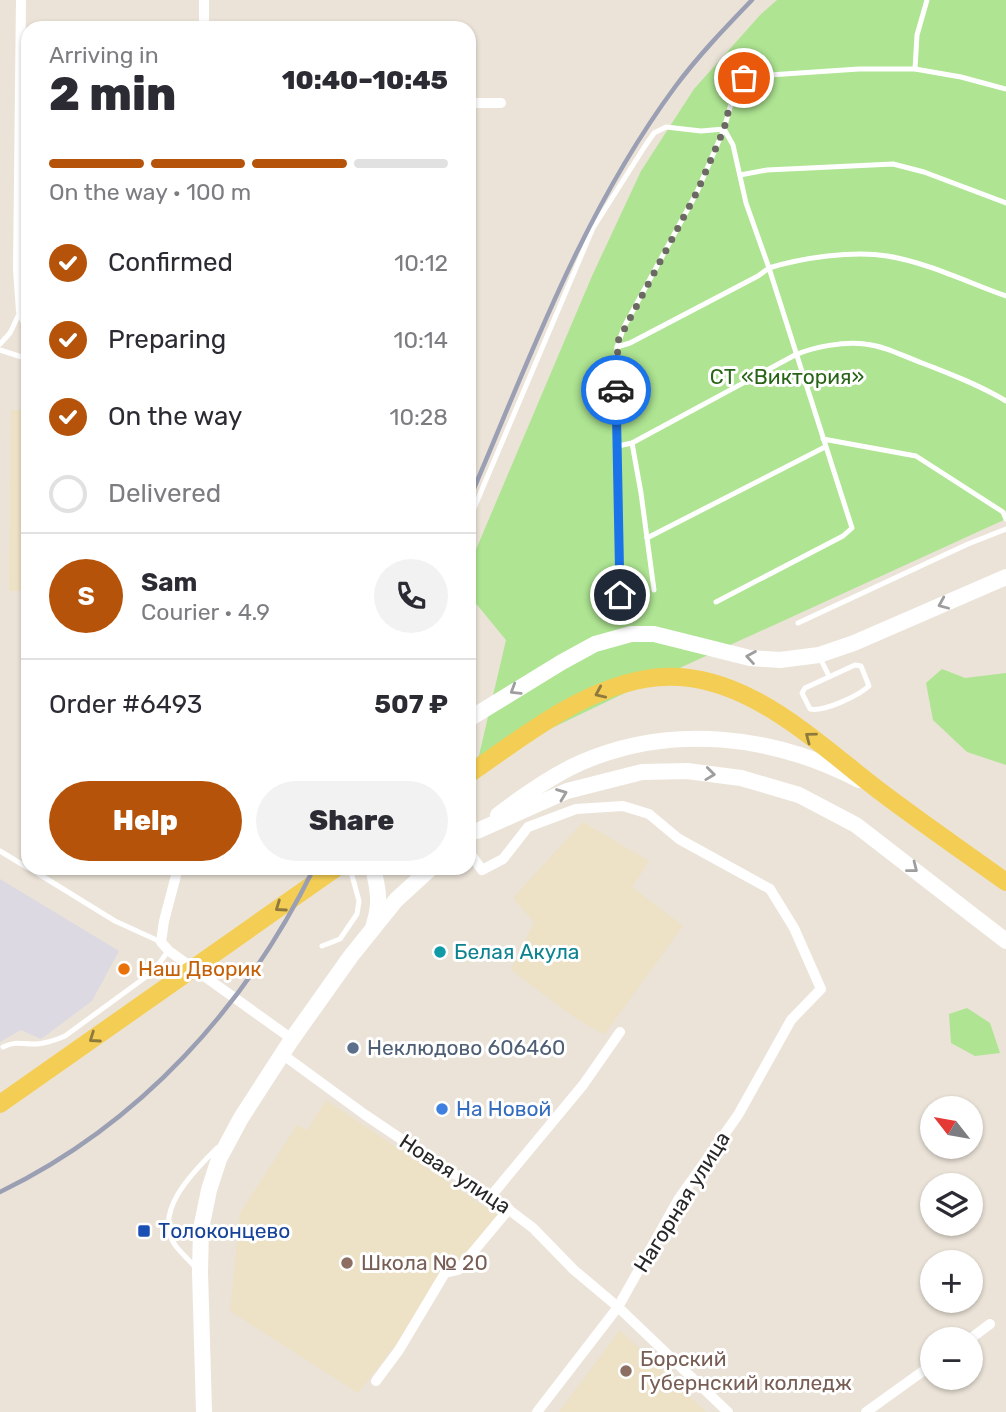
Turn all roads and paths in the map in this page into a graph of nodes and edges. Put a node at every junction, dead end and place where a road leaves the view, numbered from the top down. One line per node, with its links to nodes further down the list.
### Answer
1 (21, 0): 4 (street)
2 (204, 0): 5 (street)
3 (927, 0): 6 (lane)
4 (22, 21)
5 (204, 21)
6 (915, 69): 7 (lane); 10 (lane)
7 (1006, 89)
8 (476, 103): 9 (street)
9 (501, 103)
10 (724, 129): 11 (lane); 18 (lane); 27 (lane)
11 (740, 175): 13 (lane); 14 (lane)
12 (21, 188): 16 (street)
13 (1006, 203)
14 (769, 268): 15 (lane); 18 (lane); 20 (lane)
15 (1006, 296)
16 (21, 311): 17 (lane)
17 (0, 344)
18 (617, 347): 25 (lane)
19 (0, 350): 21 (lane)
20 (795, 355): 22 (lane); 23 (lane); 24 (lane)
21 (21, 357)
22 (1006, 401)
23 (823, 439): 26 (lane); 28 (lane)
24 (632, 443): 25 (lane); 30 (lane)
25 (618, 446): 33 (lane)
26 (825, 447): 30 (lane); 34 (lane)
27 (476, 504)
28 (1006, 519)
29 (1006, 529): 35 (lane)
30 (647, 538): 32 (lane)
31 (1006, 577): 36 (street, one-way to 36)
32 (654, 590)
33 (620, 595)
34 (716, 602)
35 (798, 623)
36 (819, 655): 37 (lane); 38 (street, one-way to 38)
37 (830, 676): 37 (lane)
38 (476, 715)
39 (476, 770): 40 (main road, one-way to 39)
40 (883, 793): 41 (street); 52 (main road)
41 (476, 832)
42 (476, 833): 55 (street, one-way to 55)
43 (0, 850): 45 (lane)
44 (476, 862): 68 (street, Нагорная улица)
45 (21, 864)
46 (39, 875): 57 (lane)
47 (176, 875): 57 (street)
48 (326, 875): 63 (main road, one-way to 63)
49 (351, 875): 54 (lane)
50 (375, 875): 53 (street)
51 (423, 875): 53 (street)
52 (1006, 882)
53 (372, 929): 58 (street)
54 (340, 939): 56 (lane); 58 (lane)
55 (1006, 941)
56 (322, 946)
57 (165, 947): 60 (street); 61 (lane)
58 (351, 956): 60 (street)
59 (620, 1032): 65 (street)
60 (292, 1039): 62 (street)
61 (3, 1047)
62 (282, 1054): 64 (street); 65 (street, Новая улица)
63 (8, 1099)
64 (232, 1133): 67 (street); 67 (lane)
65 (491, 1196): 66 (street, Новая улица)
66 (509, 1209): 68 (street, Новая улица); 72 (street)
67 (200, 1272): 73 (street)
68 (618, 1307): 74 (street, Нагорная улица); 75 (street, Новая улица)
69 (990, 1324): 70 (street)
70 (983, 1329)
71 (920, 1373): 76 (street)
72 (376, 1381)
73 (204, 1412)
74 (537, 1412)
75 (728, 1412)
76 (866, 1412)

